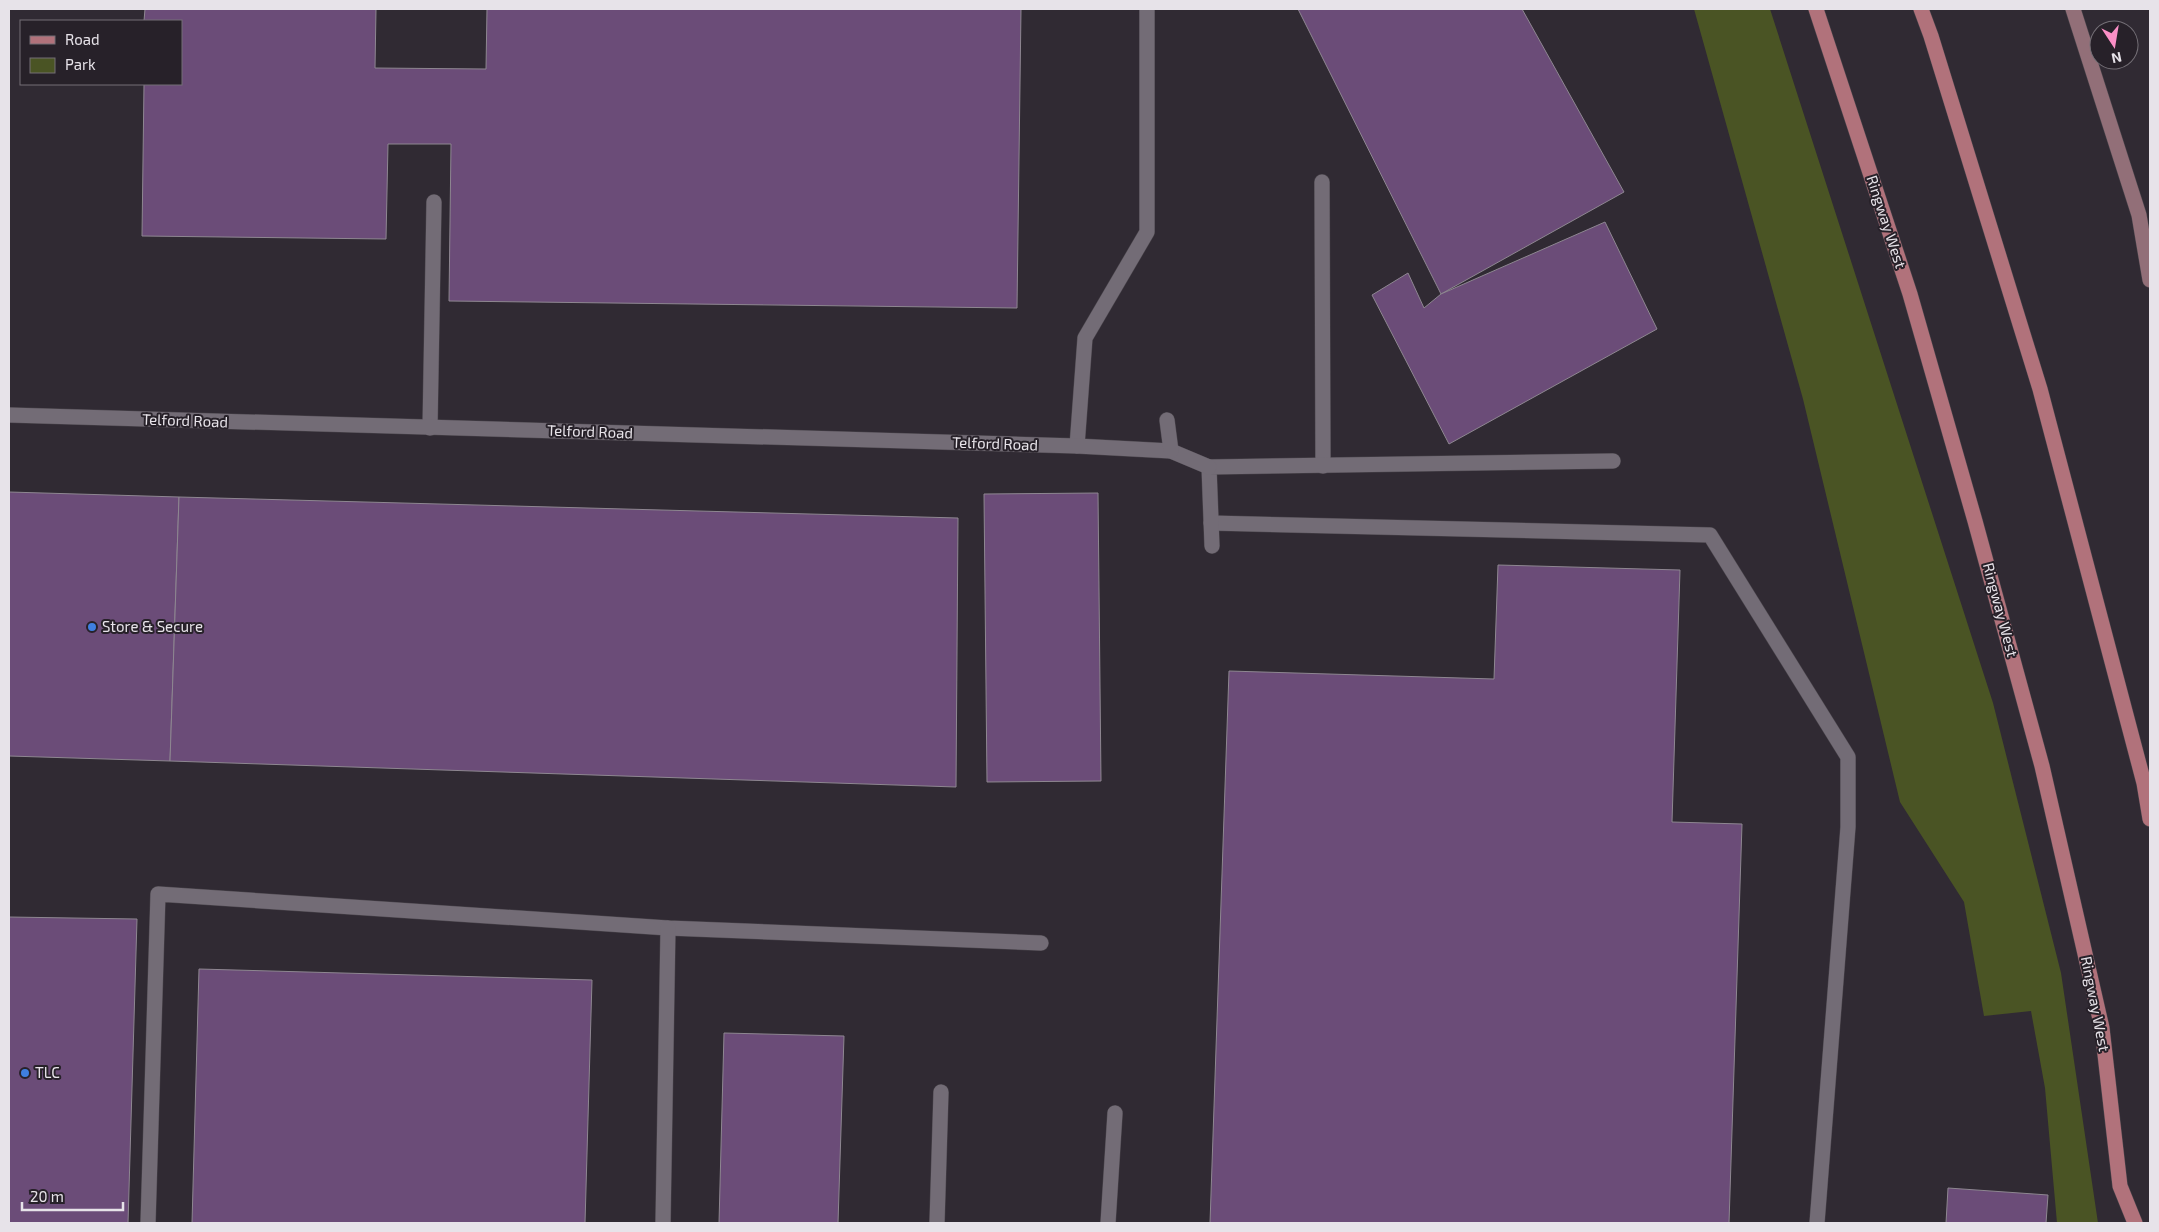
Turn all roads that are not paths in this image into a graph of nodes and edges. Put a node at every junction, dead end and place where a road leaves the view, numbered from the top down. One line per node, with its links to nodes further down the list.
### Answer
1 (1147, 9): 13 (street)
2 (1816, 9): 25 (main road, Ringway West)
3 (1921, 9): 20 (main road)
4 (2073, 9): 7 (street)
5 (1322, 182): 16 (street)
6 (434, 202): 12 (street)
7 (2139, 215): 8 (street); 9 (street)
8 (2150, 230)
9 (2150, 280)
10 (9, 415): 12 (street, Telford Road)
11 (1167, 420): 14 (street)
12 (430, 428): 13 (street, Telford Road)
13 (1077, 446): 14 (street, Telford Road)
14 (1171, 450): 17 (street, Telford Road)
15 (1613, 461): 16 (street)
16 (1323, 466): 17 (street)
17 (1209, 467): 18 (street)
18 (1211, 524): 19 (street); 30 (street)
19 (1212, 546)
20 (2150, 819)
21 (668, 928): 22 (street); 26 (street); 27 (street)
22 (1041, 943)
23 (941, 1092): 28 (street)
24 (1115, 1113): 29 (street)
25 (2120, 1186): 31 (main road); 32 (main road, Ringway West)
26 (148, 1223)
27 (663, 1223)
28 (937, 1223)
29 (1108, 1223)
30 (1817, 1223)
31 (2124, 1223)
32 (2135, 1223)

